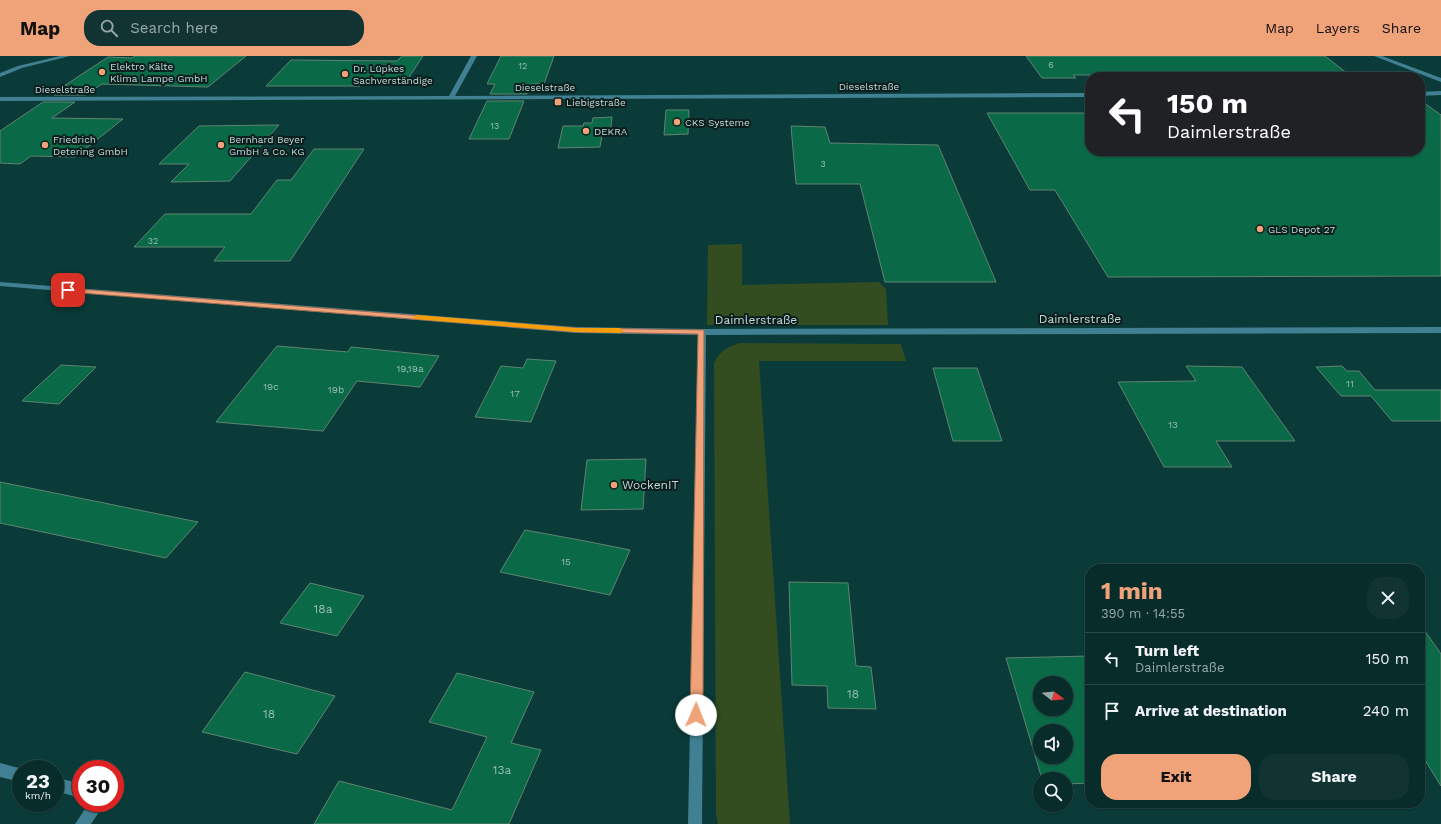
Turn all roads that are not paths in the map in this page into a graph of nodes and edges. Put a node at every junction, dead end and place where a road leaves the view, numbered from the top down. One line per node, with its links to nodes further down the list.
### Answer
1 (67, 56): 6 (street)
2 (474, 56): 11 (street)
3 (1377, 56): 4 (street)
4 (1420, 72)
5 (1425, 74): 7 (street)
6 (0, 75)
7 (1441, 80)
8 (1441, 93): 9 (street)
9 (1425, 94)
10 (1085, 95): 11 (street, Dieselstraße)
11 (451, 97): 12 (street, Dieselstraße)
12 (0, 99)
13 (0, 284): 15 (street, Daimlerstraße)
14 (1441, 330): 15 (street, Daimlerstraße)
15 (702, 332): 20 (street)
16 (0, 770): 17 (street)
17 (12, 773)
18 (91, 812): 19 (street)
19 (82, 824)
20 (695, 824)

